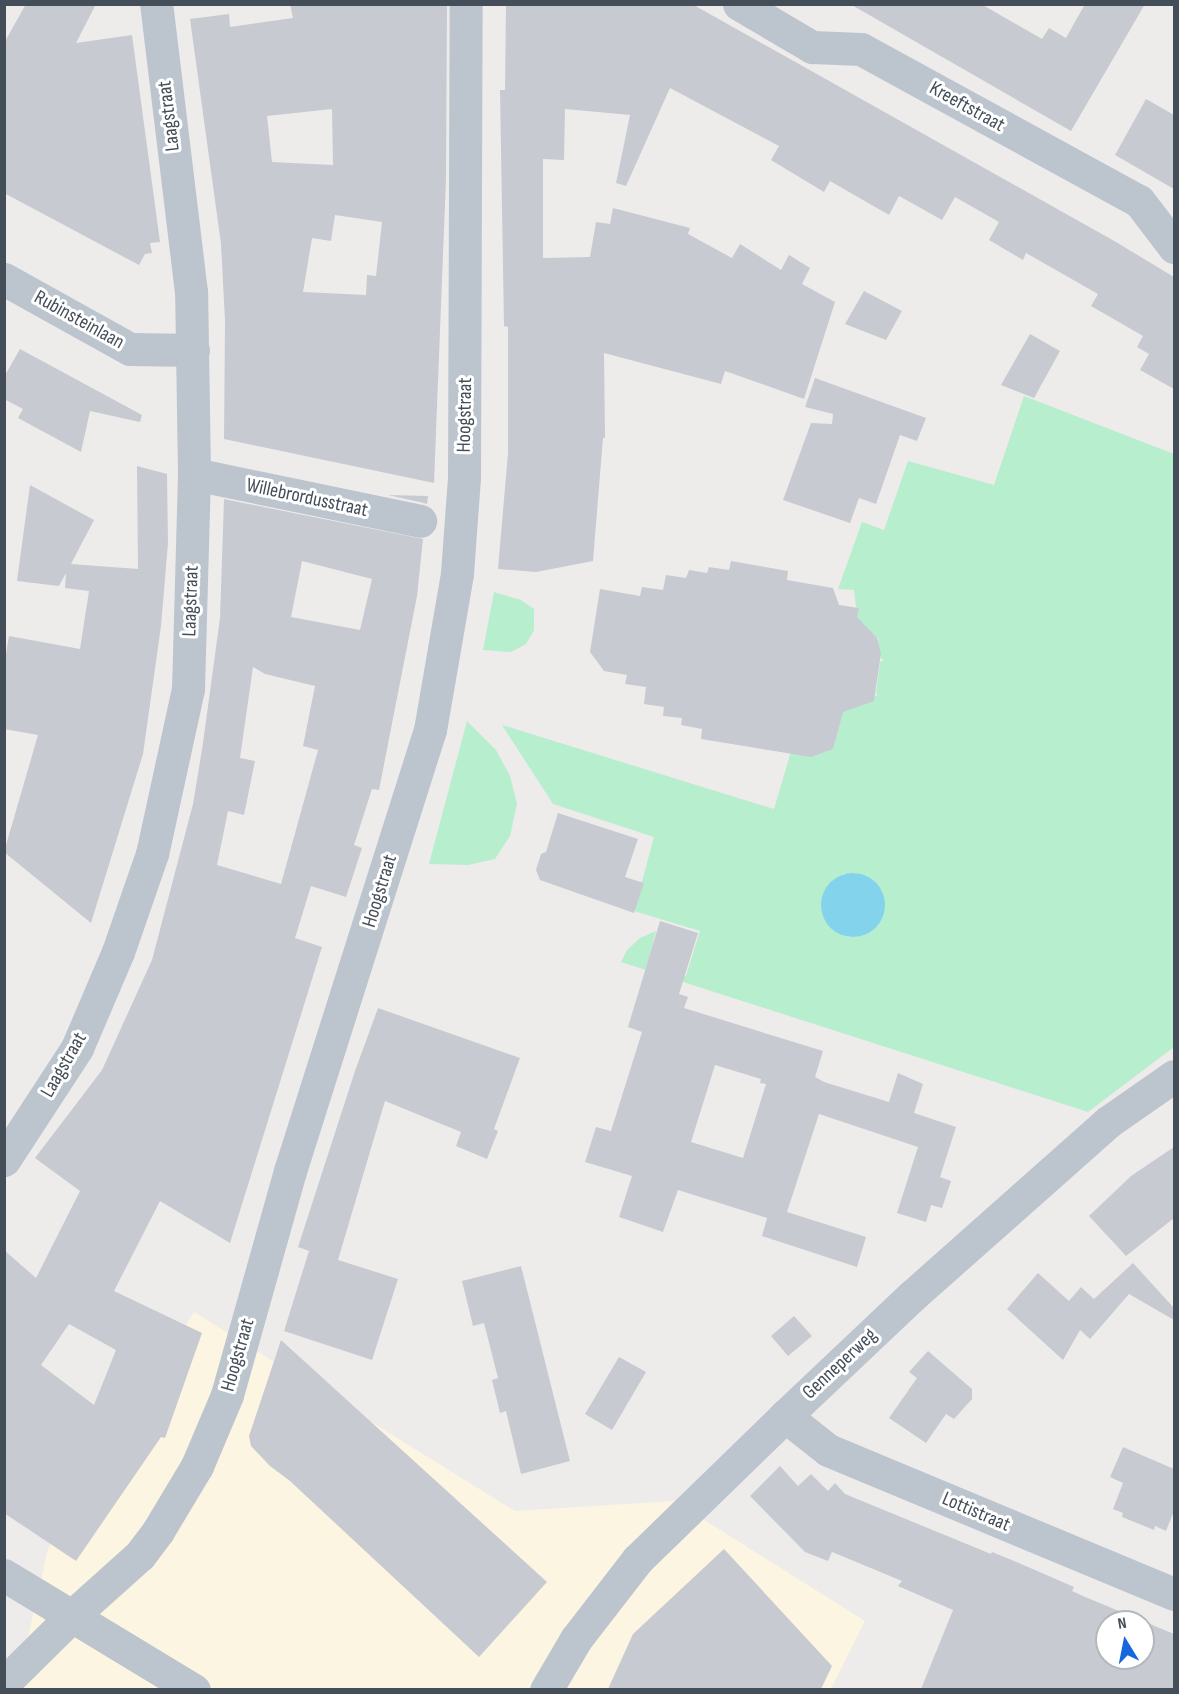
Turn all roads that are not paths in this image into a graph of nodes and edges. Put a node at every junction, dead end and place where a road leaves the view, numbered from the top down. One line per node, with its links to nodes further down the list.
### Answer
1 (156, 4): 6 (street, Laagstraat)
2 (466, 4): 14 (street, Hoogstraat)
3 (739, 4): 4 (street, Kreeftstraat)
4 (1174, 247)
5 (4, 279): 6 (street, Rubinsteinlaan)
6 (192, 350): 7 (street, Laagstraat)
7 (194, 474): 8 (street, Willebrordusstraat); 10 (street, Laagstraat)
8 (420, 521)
9 (1174, 1076): 11 (street, Genneperweg)
10 (4, 1160)
11 (785, 1416): 13 (street, Lottistraat); 17 (street, Genneperweg)
12 (4, 1575): 14 (street)
13 (1174, 1594)
14 (72, 1616): 15 (street, Hoogstraat); 16 (street)
15 (4, 1683)
16 (194, 1689)
17 (546, 1689)

